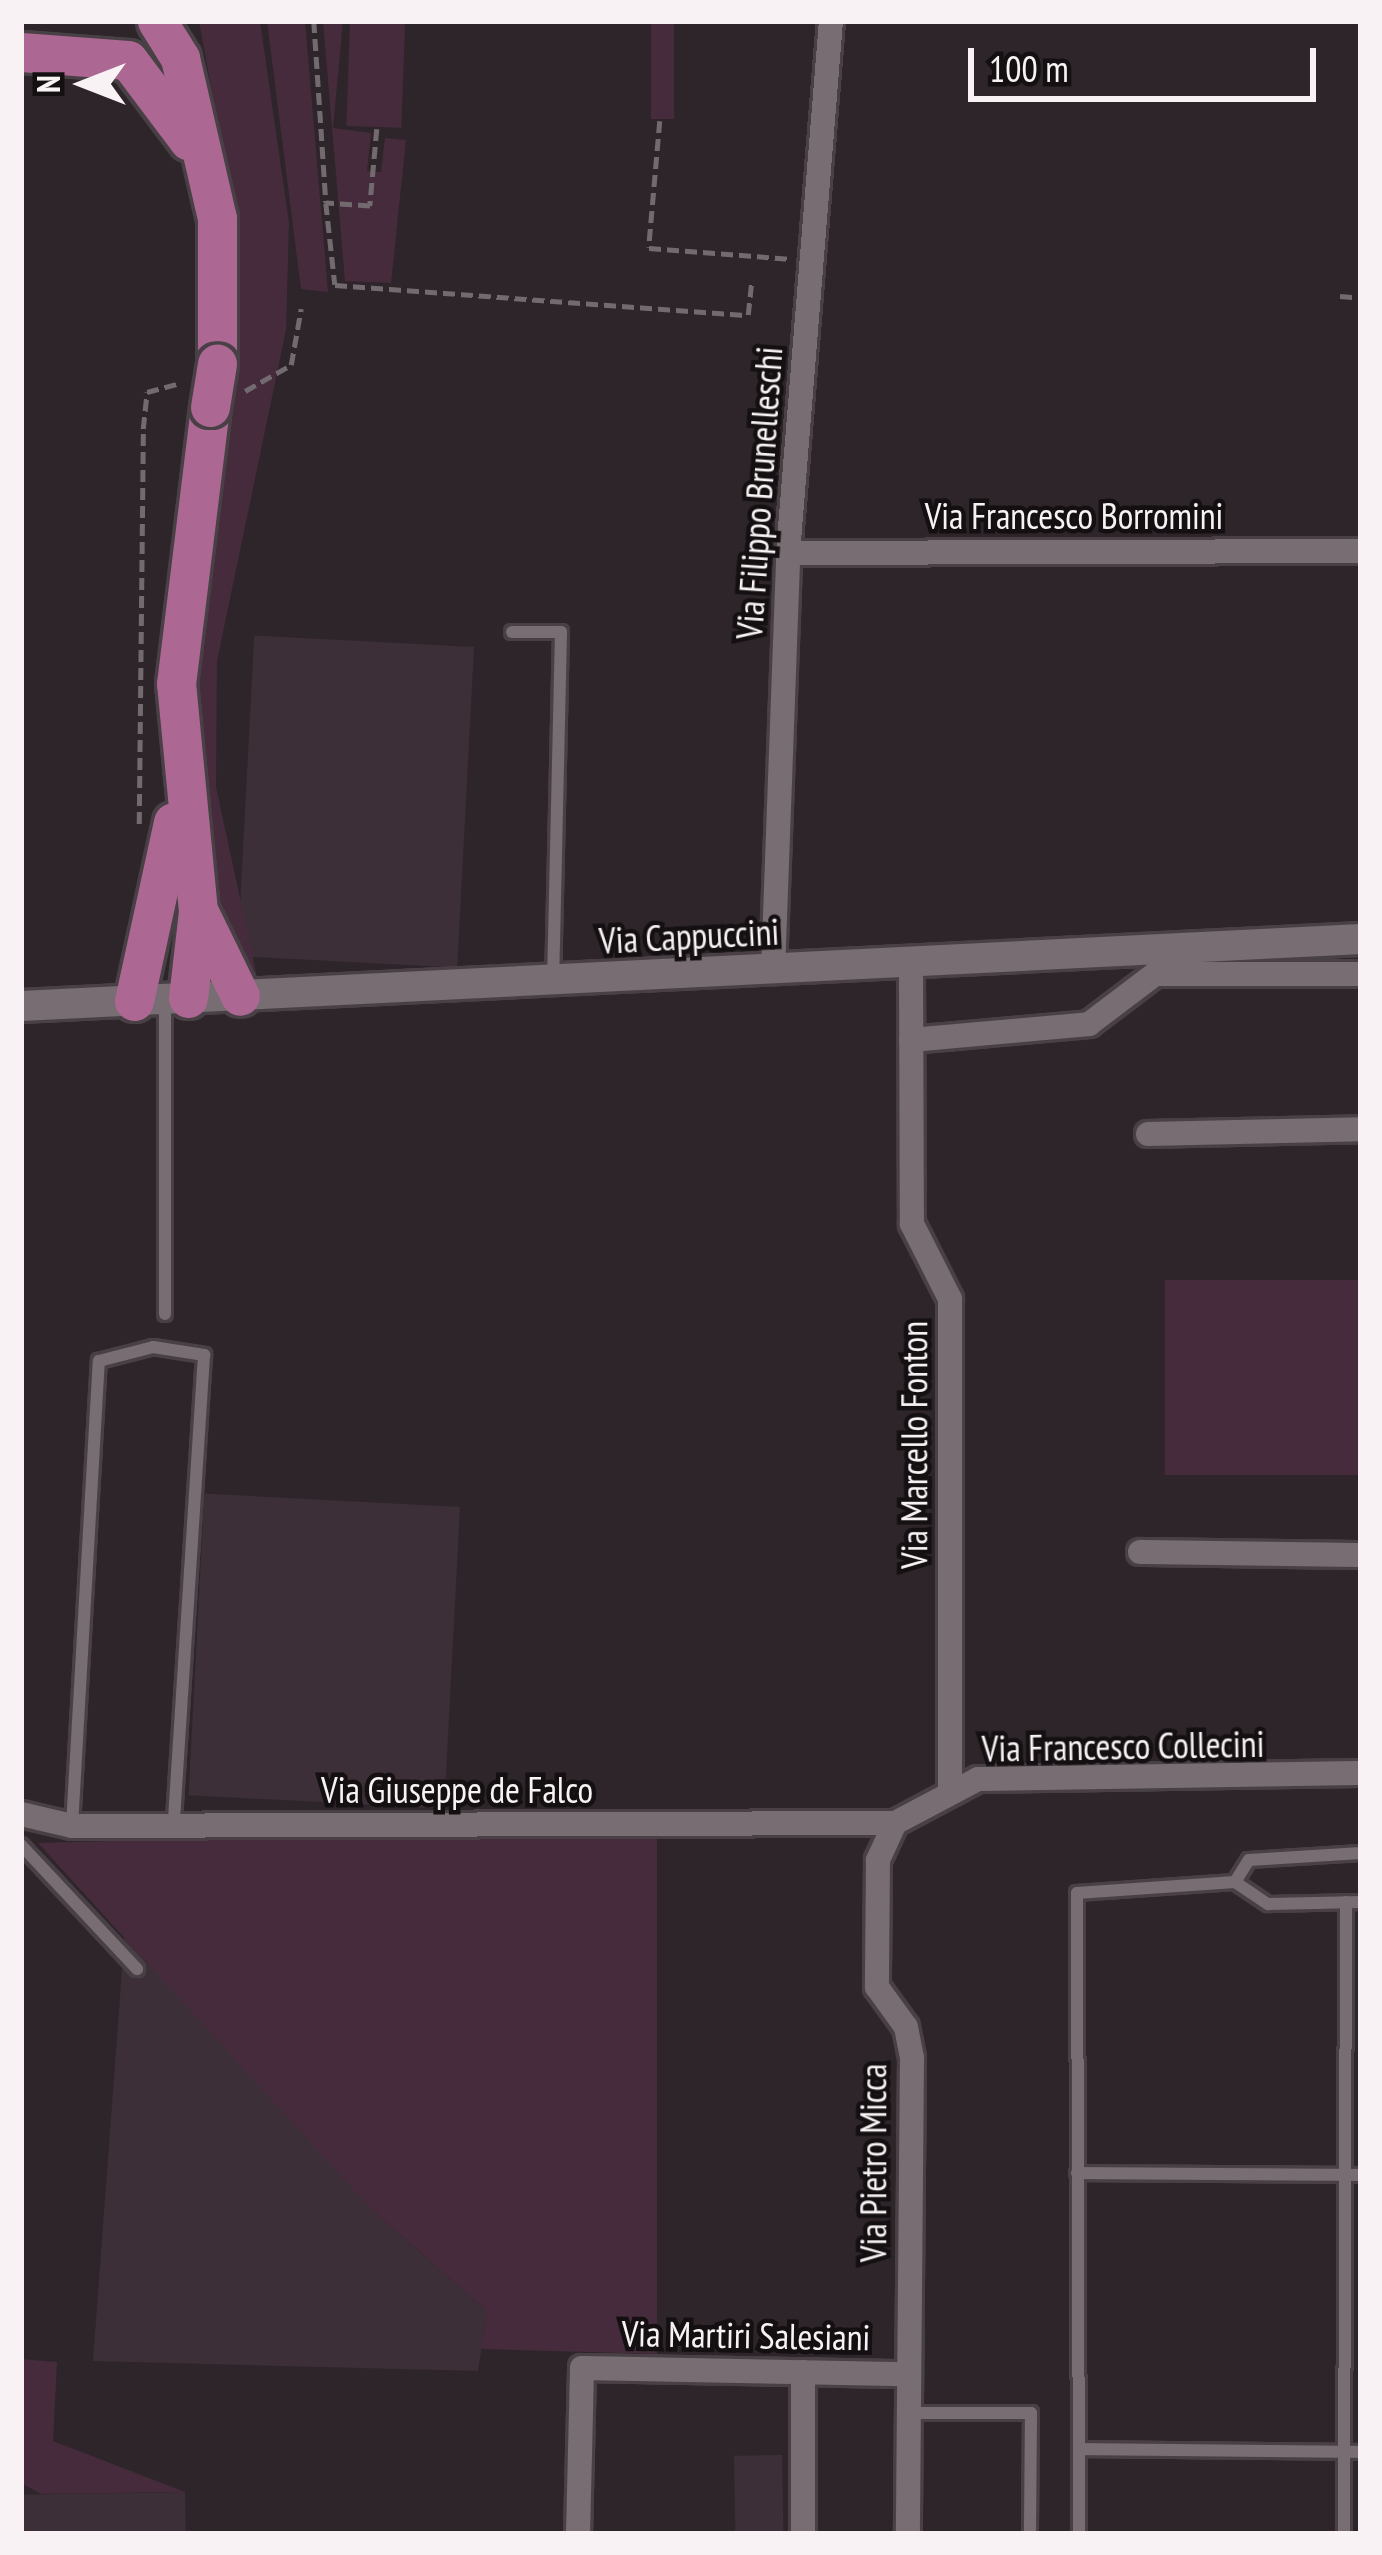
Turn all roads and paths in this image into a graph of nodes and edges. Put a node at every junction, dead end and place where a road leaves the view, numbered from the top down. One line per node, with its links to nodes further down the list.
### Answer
1 (157, 21): 6 (highway)
2 (184, 21): 6 (highway)
3 (314, 21): 10 (path)
4 (831, 21): 11 (street, Via Filippo Brunelleschi)
5 (21, 52): 9 (highway)
6 (193, 106): 9 (highway)
7 (660, 121): 11 (path)
8 (377, 129): 10 (path)
9 (207, 169): 16 (highway)
10 (326, 203): 12 (path)
11 (812, 260): 18 (street, Via Filippo Brunelleschi)
12 (752, 284)
13 (1340, 296): 14 (path)
14 (1361, 298)
15 (301, 309): 16 (path)
16 (214, 386): 20 (highway); 21 (path)
17 (1361, 550): 18 (street, Via Francesco Borromini)
18 (788, 553): 25 (street, Via Filippo Brunelleschi)
19 (512, 632): 27 (lane)
20 (180, 775): 22 (highway); 29 (highway)
21 (140, 843)
22 (198, 911): 28 (highway); 29 (highway)
23 (1361, 938): 24 (street, Via Cappuccini)
24 (911, 965): 25 (street, Via Cappuccini); 31 (street, Via Marcello Fonton)
25 (773, 971): 27 (street, Via Cappuccini)
26 (1361, 974): 31 (street)
27 (554, 982): 28 (street, Via Cappuccini)
28 (240, 996): 29 (street, Via Cappuccini)
29 (162, 999): 30 (street, Via Cappuccini); 34 (lane)
30 (21, 1006)
31 (911, 1040): 38 (street, Via Marcello Fonton)
32 (1361, 1129): 33 (street)
33 (1148, 1134)
34 (165, 1313)
35 (1140, 1552): 36 (street)
36 (1361, 1555)
37 (1361, 1773): 38 (street, Via Francesco Collecini)
38 (950, 1791): 40 (street, Via Francesco Collecini)
39 (21, 1814): 41 (street, Via Giuseppe de Falco)
40 (895, 1823): 42 (street, Via Giuseppe de Falco); 53 (street, Via Pietro Micca)
41 (72, 1826): 42 (street, Via Giuseppe de Falco); 42 (lane)
42 (174, 1826)
43 (21, 1845): 48 (lane)
44 (1361, 1853): 45 (lane)
45 (1235, 1882): 46 (lane); 49 (lane)
46 (1346, 1902): 47 (lane); 50 (lane)
47 (1361, 1902)
48 (136, 1969)
49 (1077, 2174): 50 (lane); 55 (lane)
50 (1345, 2175): 51 (lane); 56 (lane)
51 (1361, 2175)
52 (803, 2372): 53 (street, Via Martiri Salesiani); 58 (street, Via Martiri Salesiani); 59 (street)
53 (908, 2374): 54 (street, Via Pietro Micca)
54 (908, 2413): 60 (street, Via Pietro Micca); 61 (lane)
55 (1079, 2449): 56 (lane); 62 (lane)
56 (1345, 2452): 57 (lane); 63 (lane)
57 (1361, 2452)
58 (578, 2534)
59 (803, 2534)
60 (908, 2534)
61 (1030, 2534)
62 (1079, 2534)
63 (1344, 2534)

